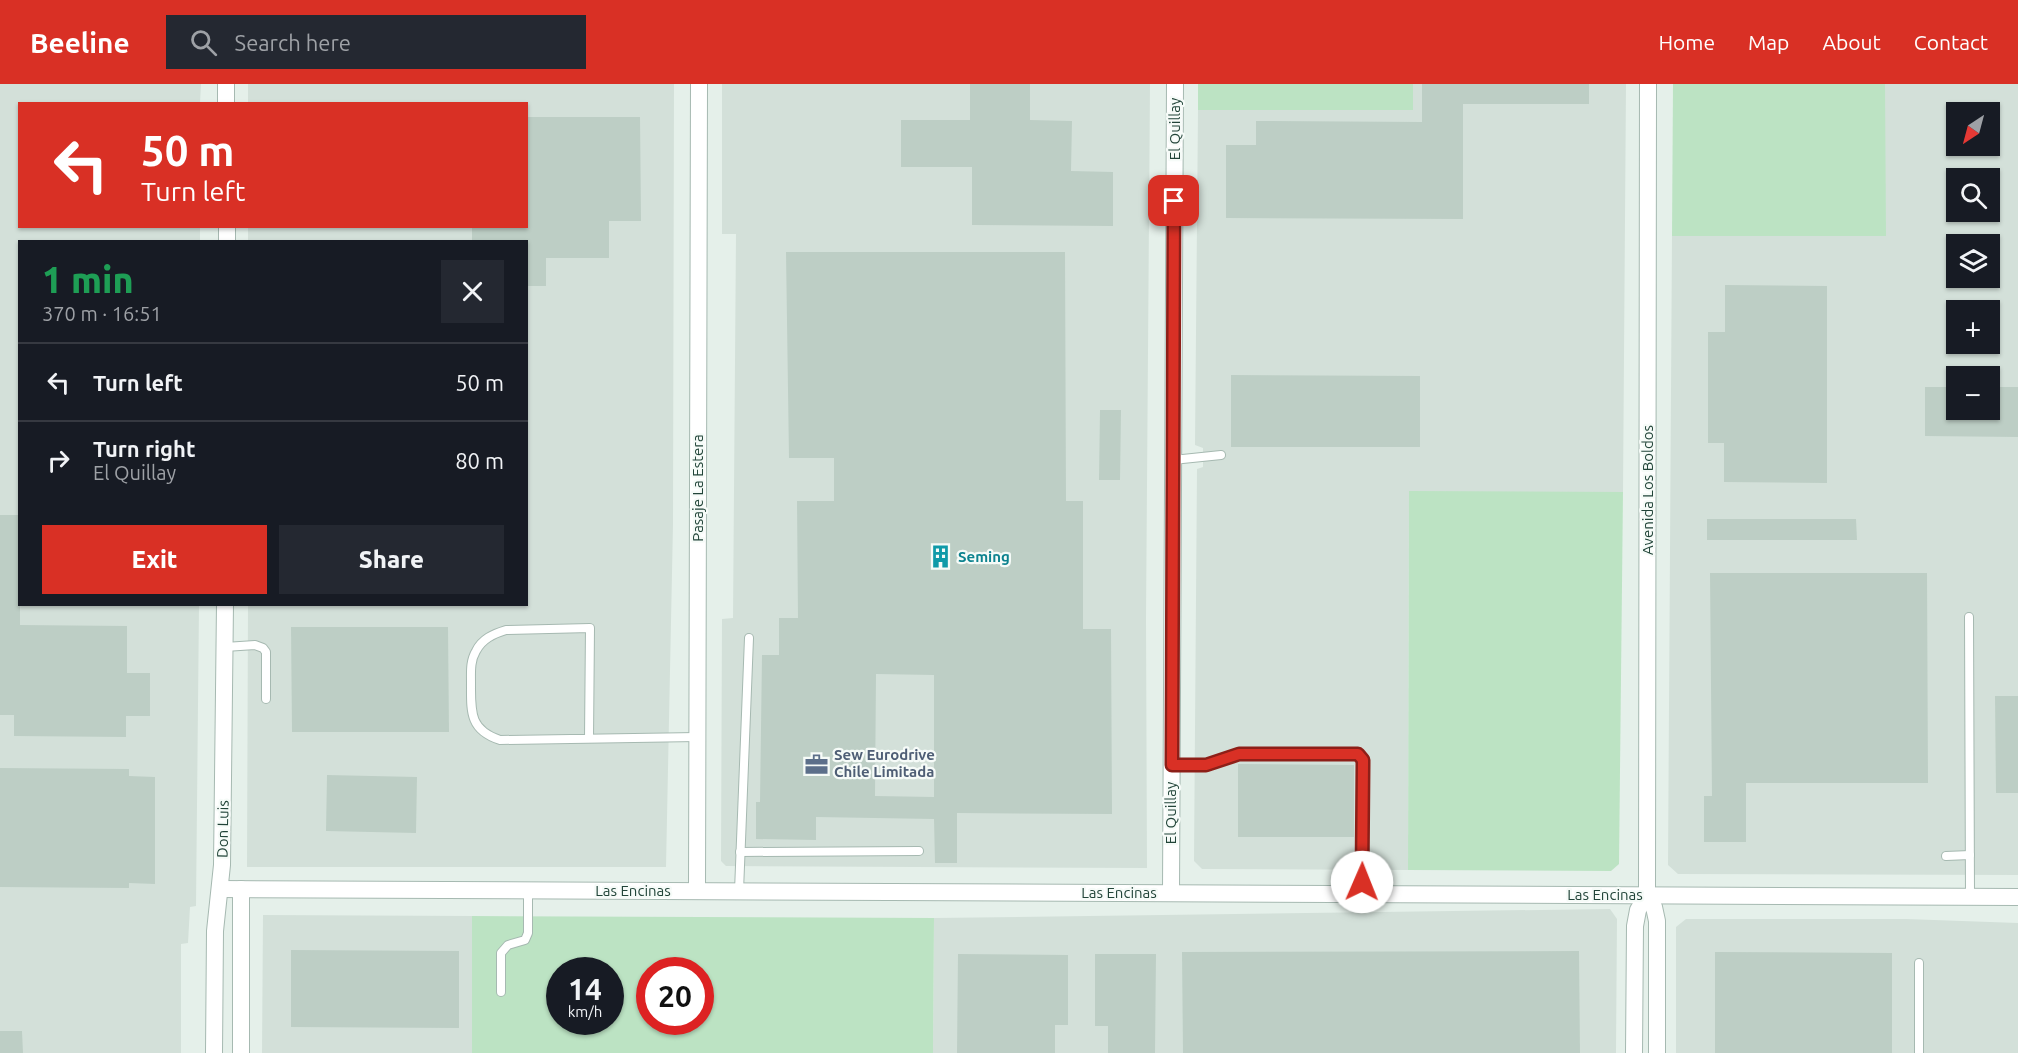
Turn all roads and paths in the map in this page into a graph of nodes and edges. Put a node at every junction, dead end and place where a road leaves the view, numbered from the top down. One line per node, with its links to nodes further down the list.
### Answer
1 (226, 84): 5 (street)
2 (699, 84): 13 (street, Pasaje La Estera)
3 (1175, 84): 7 (street, El Quillay)
4 (1648, 84): 27 (street, Avenida Los Boldos)
5 (226, 102)
6 (1221, 455): 7 (lane)
7 (1173, 460): 15 (street, El Quillay)
8 (225, 606): 11 (street, Don Luis)
9 (1969, 617): 18 (lane)
10 (749, 638): 17 (lane)
11 (225, 647): 12 (lane); 20 (street, Don Luis)
12 (266, 699)
13 (697, 737): 14 (lane); 23 (street, Pasaje La Estera)
14 (589, 738): 14 (lane)
15 (1172, 765): 25 (street, El Quillay); 26 (lane)
16 (919, 851): 17 (lane)
17 (740, 852): 24 (lane)
18 (1970, 855): 19 (lane); 28 (lane)
19 (1946, 856)
20 (220, 889): 21 (street, Las Encinas); 32 (street, Don Luis)
21 (242, 890): 22 (street, Las Encinas); 33 (street)
22 (528, 891): 23 (street, Las Encinas); 31 (lane)
23 (697, 891): 24 (street, Las Encinas)
24 (739, 891): 25 (street, Las Encinas)
25 (1171, 893): 26 (street, Las Encinas)
26 (1361, 894): 27 (street, Las Encinas)
27 (1647, 895): 28 (street, Las Encinas); 34 (street, Avenida Los Boldos); 35 (street, Avenida Los Boldos)
28 (1970, 897): 29 (street, Las Encinas)
29 (2018, 897)
30 (1919, 963): 36 (lane)
31 (501, 992)
32 (214, 1053)
33 (241, 1053)
34 (1634, 1053)
35 (1657, 1053)
36 (1919, 1053)

